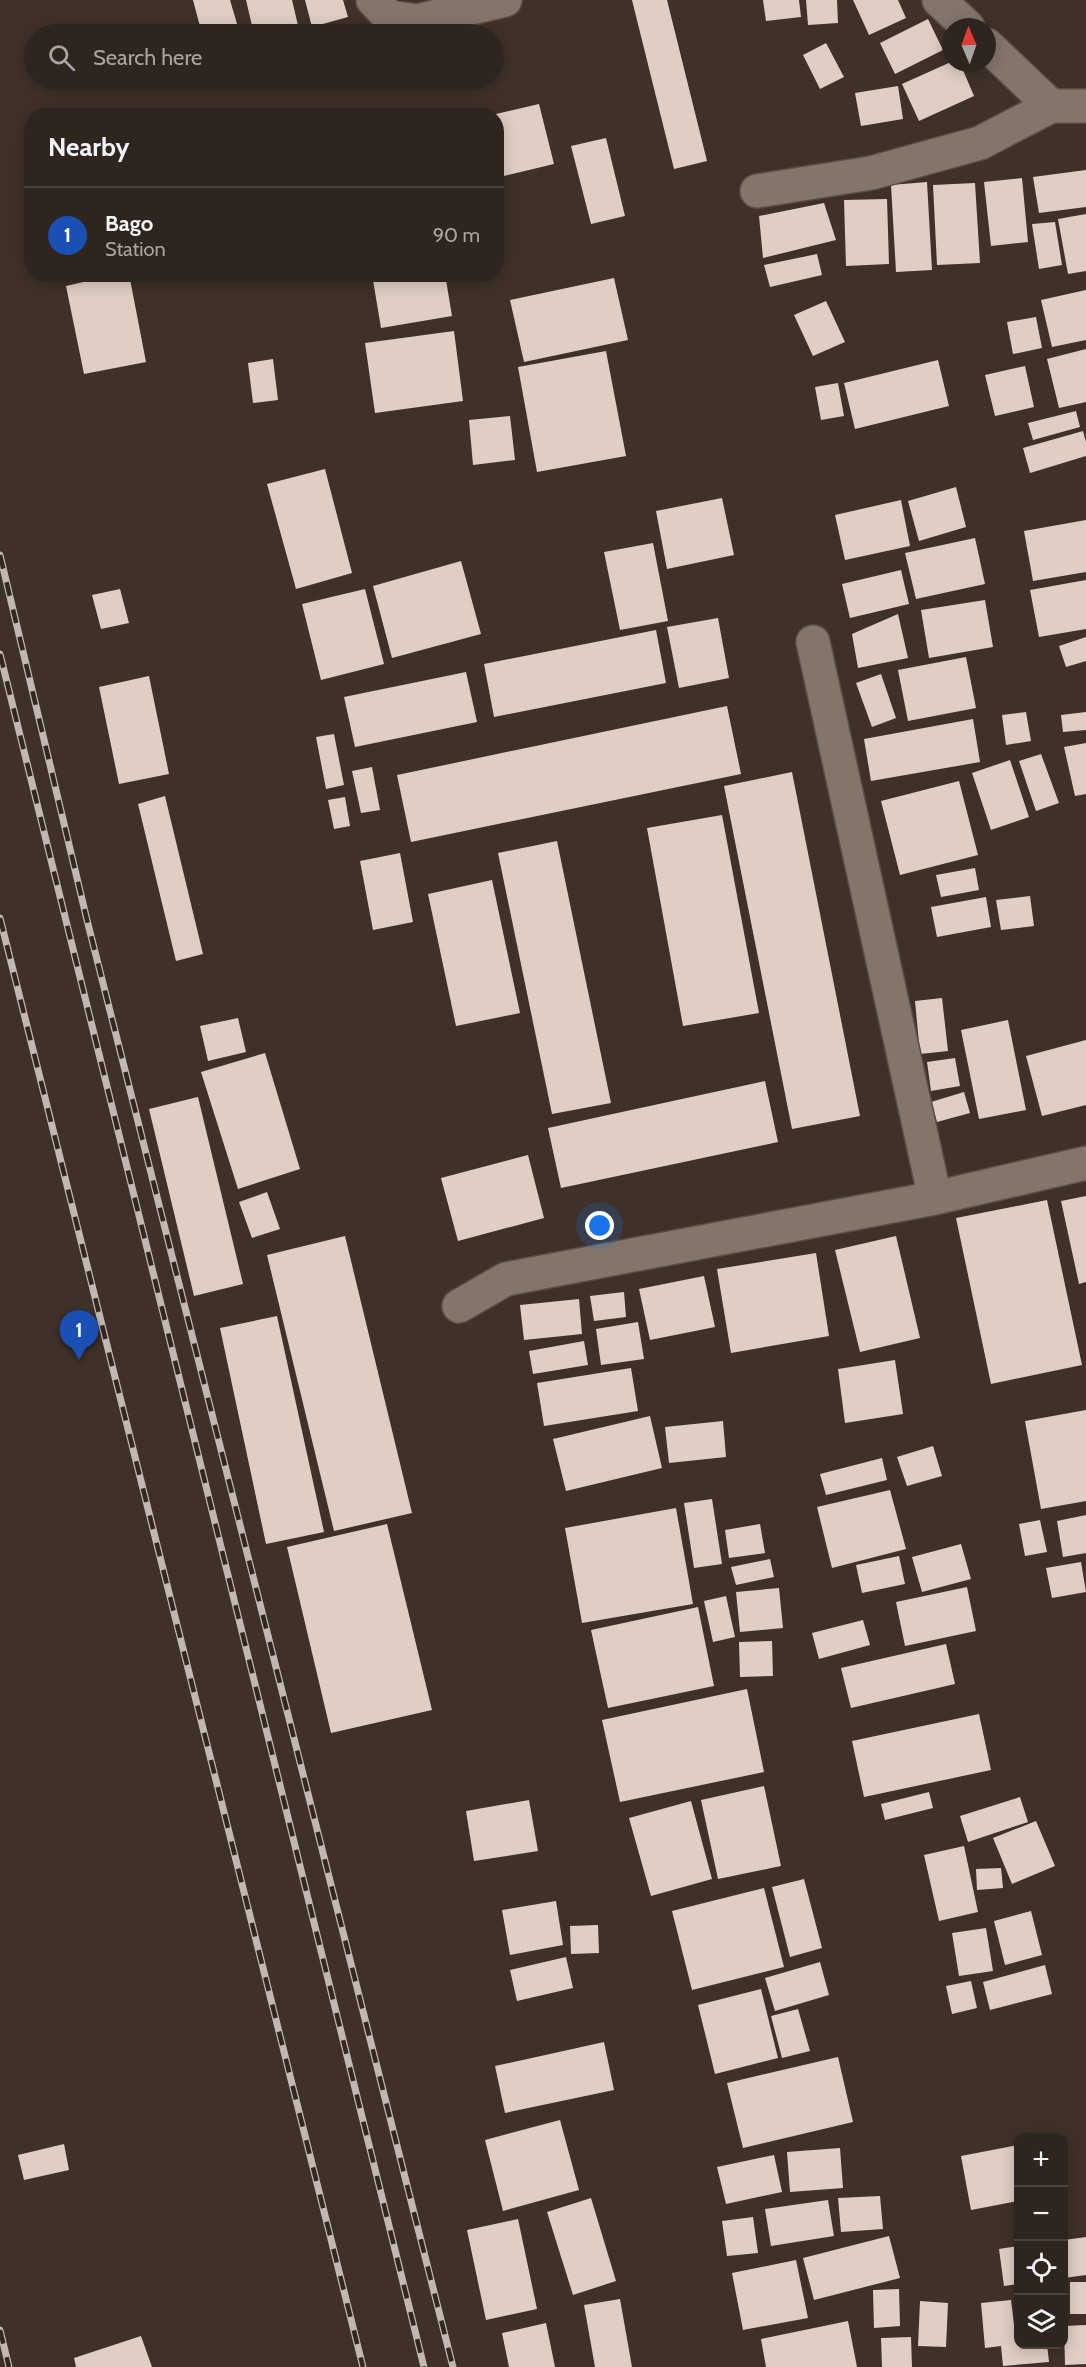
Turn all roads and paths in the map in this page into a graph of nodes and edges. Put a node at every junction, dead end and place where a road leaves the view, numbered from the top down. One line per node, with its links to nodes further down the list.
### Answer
1 (374, 0): 2 (street)
2 (505, 0)
3 (939, 0): 4 (street)
4 (959, 18)
5 (996, 54): 6 (street)
6 (1051, 106): 7 (street); 8 (street)
7 (1086, 106)
8 (757, 191)
9 (813, 642): 11 (street)
10 (1086, 1163): 11 (street)
11 (935, 1198): 12 (street)
12 (459, 1306)

